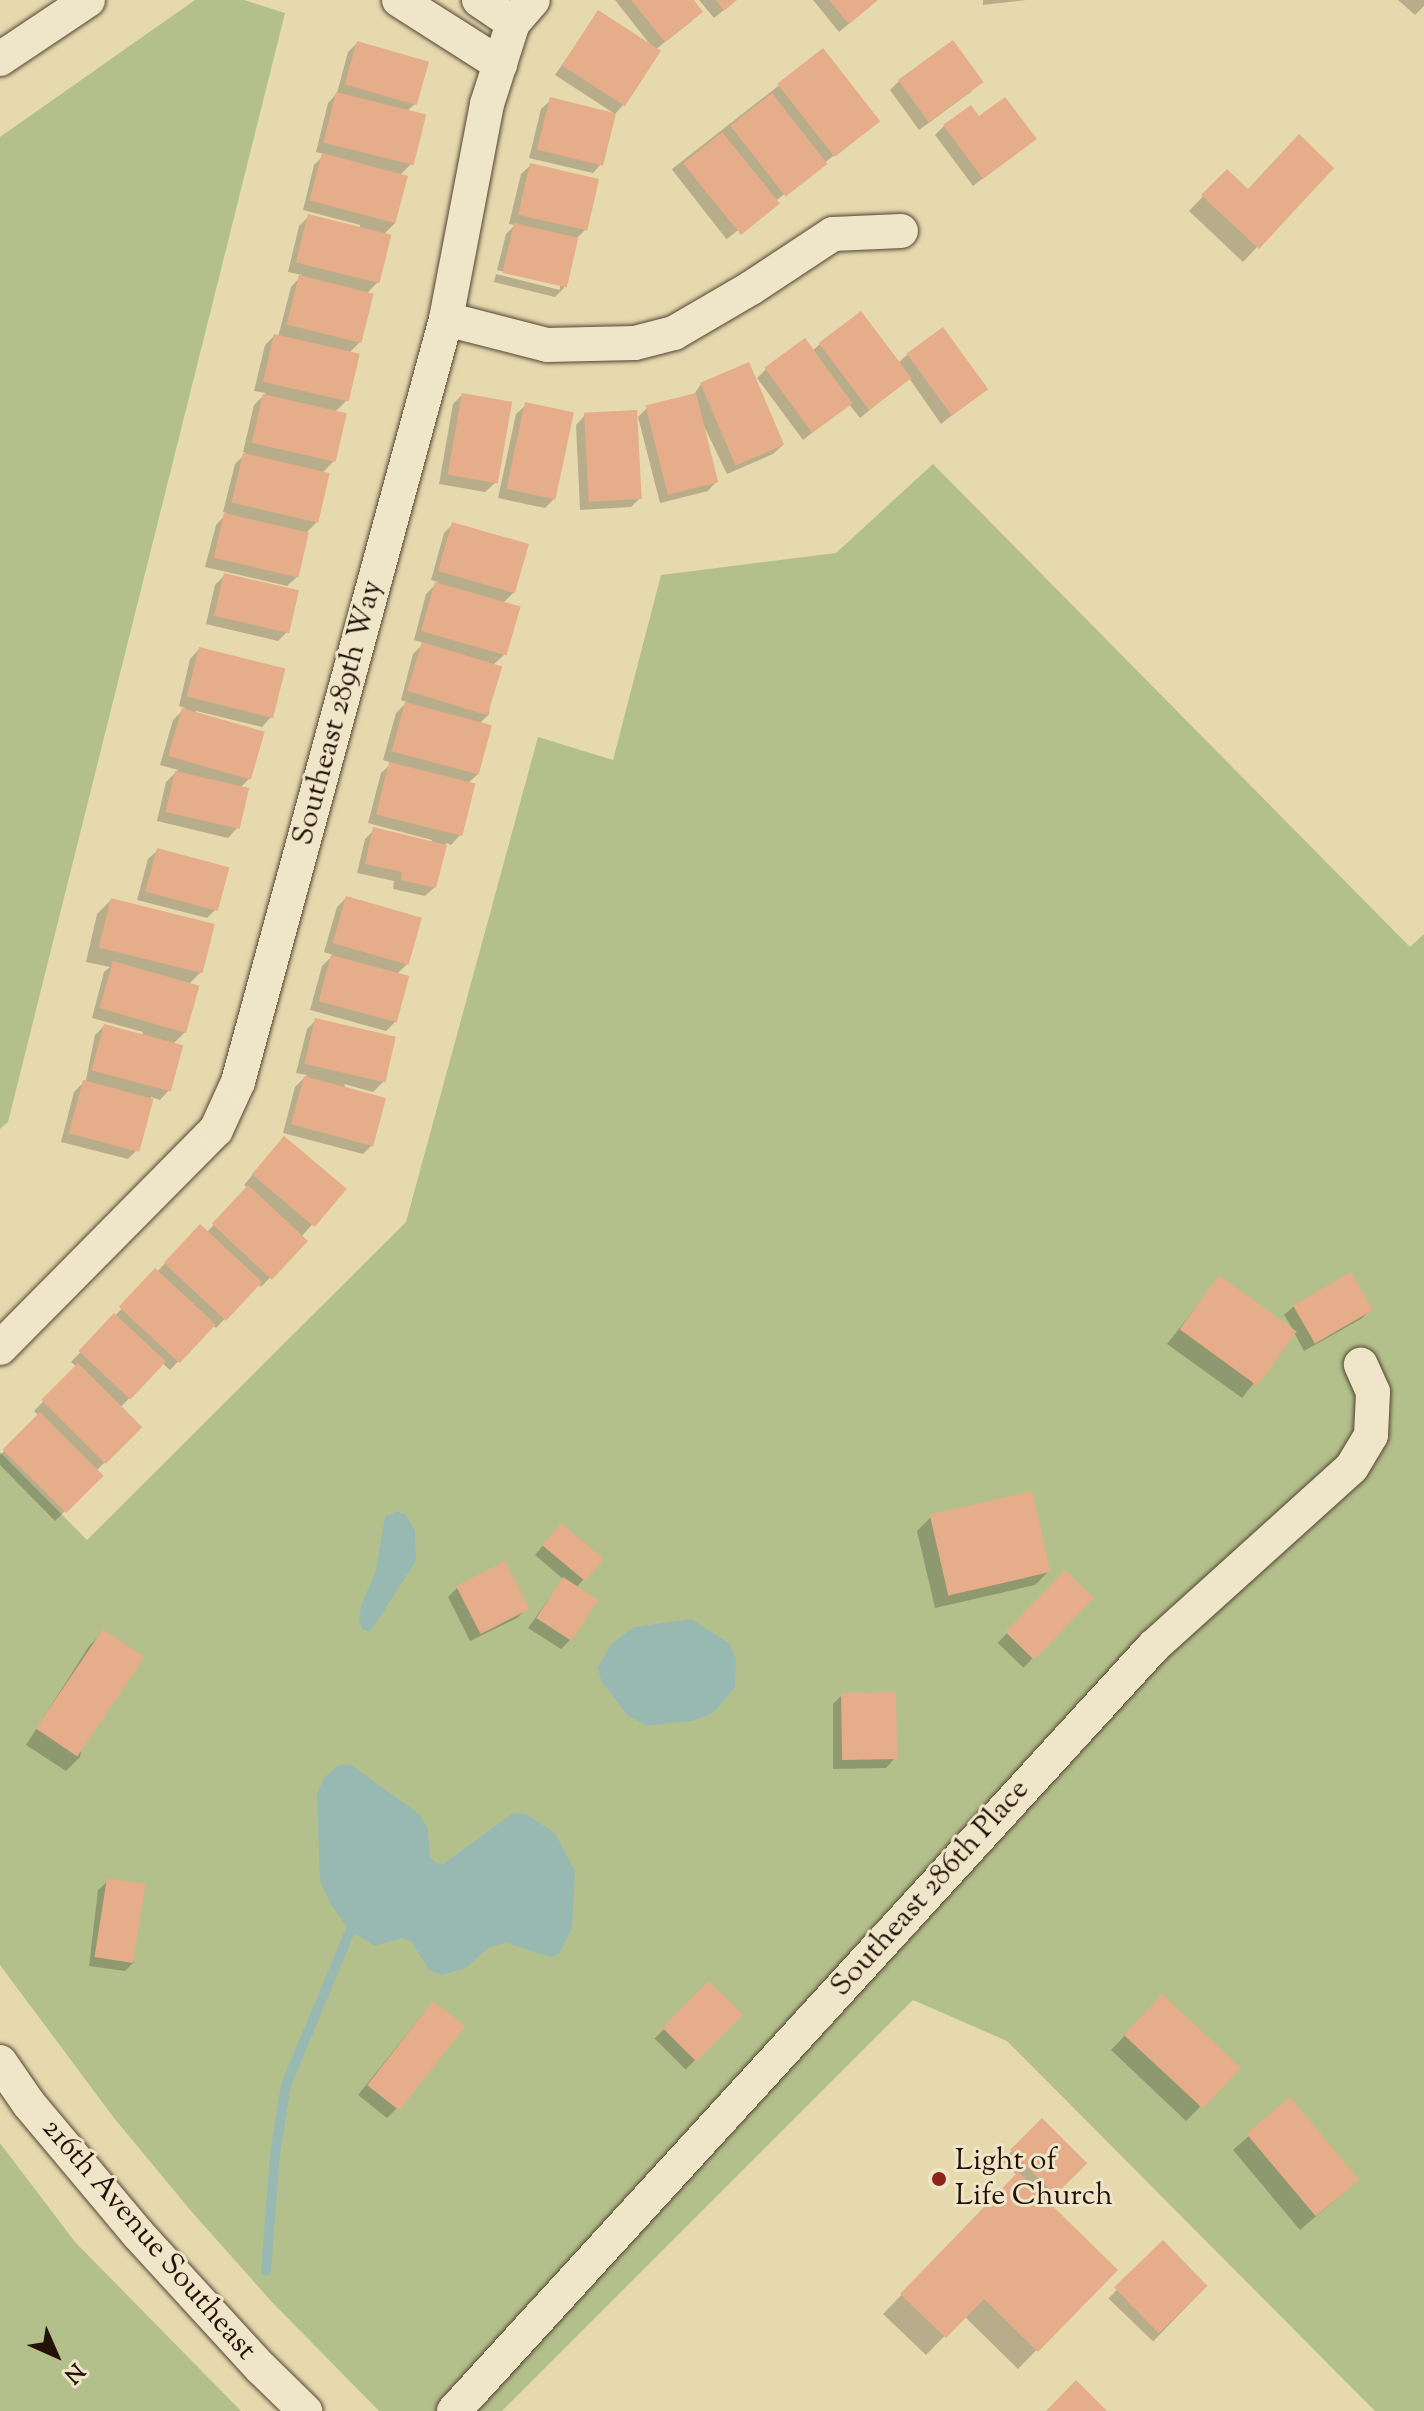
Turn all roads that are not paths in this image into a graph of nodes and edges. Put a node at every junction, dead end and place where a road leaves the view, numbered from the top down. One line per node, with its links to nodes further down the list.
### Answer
1 (88, 0): 5 (street)
2 (399, 0): 6 (street)
3 (479, 0): 4 (street)
4 (523, 12): 6 (street, Southeast 289th Way)
5 (0, 59)
6 (500, 64): 8 (street, Southeast 289th Way)
7 (901, 231): 8 (street)
8 (446, 319): 9 (street, Southeast 289th Way)
9 (0, 1348)
10 (1361, 1365): 13 (street, Southeast 286th Place)
11 (0, 2062): 12 (street, 216th Avenue Southeast)
12 (305, 2411)
13 (454, 2411)

